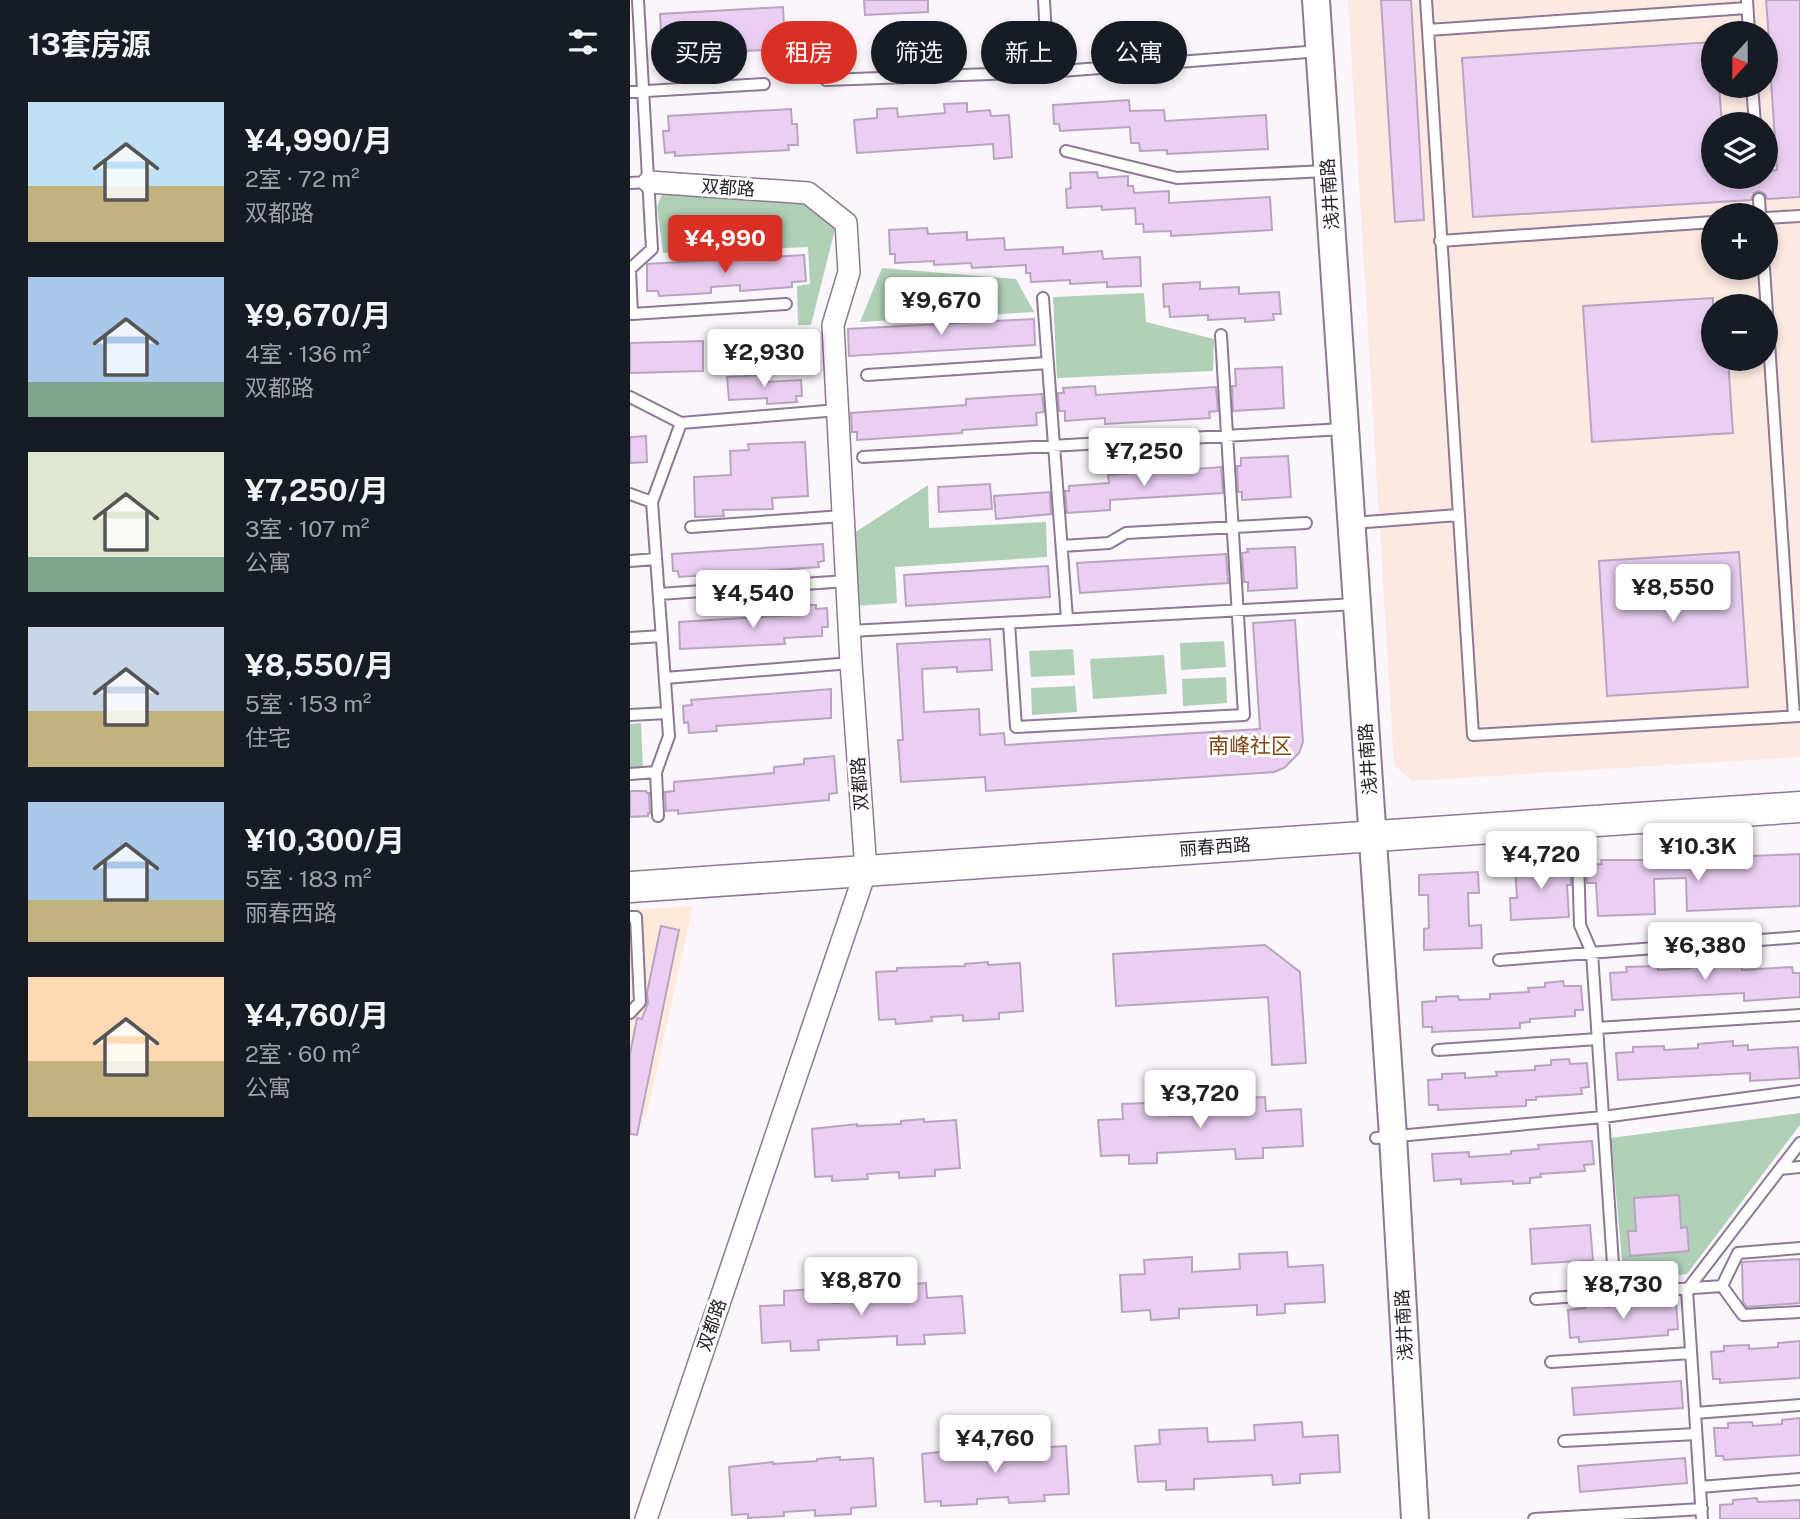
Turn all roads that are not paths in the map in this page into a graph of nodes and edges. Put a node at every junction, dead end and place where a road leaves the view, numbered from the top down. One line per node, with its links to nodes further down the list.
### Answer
1 (634, 0): 14 (lane)
2 (1044, 0): 7 (lane)
3 (1303, 0): 9 (street, 浅井南路)
4 (1316, 0): 9 (street, 浅井南路)
5 (1426, 0): 8 (lane)
6 (1747, 4): 8 (lane)
7 (1045, 21)
8 (1428, 30): 24 (lane)
9 (1313, 51): 10 (lane); 17 (street, 浅井南路)
10 (1077, 70)
11 (981, 74): 12 (lane)
12 (857, 79)
13 (761, 83): 14 (lane)
14 (644, 91): 15 (lane); 18 (lane)
15 (630, 92)
16 (1066, 151): 17 (lane)
17 (1322, 171): 35 (street, 浅井南路)
18 (640, 183): 25 (lane); 33 (street, 双都路)
19 (1759, 199): 20 (lane)
20 (1759, 203)
21 (1800, 216): 22 (lane)
22 (1778, 217)
23 (1701, 223): 24 (lane)
24 (1440, 241): 41 (lane)
25 (630, 269): 28 (lane)
26 (1765, 280): 63 (lane)
27 (1044, 298): 30 (lane)
28 (786, 304)
29 (1222, 335): 36 (lane)
30 (1048, 363): 31 (lane); 37 (lane)
31 (867, 374)
32 (630, 397): 34 (lane)
33 (838, 410): 34 (lane); 42 (street, 双都路)
34 (681, 423): 40 (lane)
35 (1340, 429): 36 (lane); 44 (street, 浅井南路)
36 (1227, 435): 37 (lane); 46 (lane)
37 (1054, 446): 38 (lane); 47 (lane)
38 (863, 457)
39 (630, 494): 40 (lane)
40 (652, 502): 48 (lane)
41 (1458, 515): 44 (lane); 63 (lane)
42 (843, 516): 45 (lane); 50 (street, 双都路)
43 (1306, 523): 46 (lane)
44 (1345, 524): 52 (street, 浅井南路)
45 (691, 527)
46 (1233, 527): 47 (lane); 53 (lane)
47 (1062, 546): 54 (lane)
48 (656, 559): 49 (lane); 51 (lane)
49 (630, 561)
50 (847, 581): 51 (lane); 56 (street, 双都路)
51 (659, 594): 57 (lane)
52 (1350, 604): 53 (lane); 70 (street, 浅井南路)
53 (1238, 610): 54 (lane); 55 (lane)
54 (1067, 619): 55 (lane)
55 (1009, 622): 56 (lane)
56 (850, 631): 59 (street, 双都路)
57 (662, 636): 58 (lane); 60 (lane)
58 (630, 638)
59 (851, 663): 60 (lane); 71 (street, 双都路)
60 (665, 678): 61 (lane)
61 (667, 713): 62 (lane); 64 (lane)
62 (630, 715)
63 (1797, 716)
64 (656, 772): 65 (lane); 68 (lane)
65 (630, 774)
66 (1800, 793): 70 (main road, 丽春西路)
67 (1800, 807): 69 (main road, 丽春西路)
68 (658, 816)
69 (1577, 822): 70 (main road, 丽春西路); 76 (lane)
70 (1365, 829): 71 (main road, 丽春西路); 84 (street, 浅井南路)
71 (866, 862): 72 (main road, 丽春西路); 73 (main road, 丽春西路); 103 (street, 双都路)
72 (630, 868)
73 (630, 887)
74 (630, 917): 78 (lane)
75 (1800, 937): 76 (lane)
76 (1592, 953): 77 (lane); 80 (lane)
77 (1499, 960)
78 (630, 1013)
79 (1800, 1014): 80 (lane)
80 (1598, 1033): 81 (lane); 83 (lane)
81 (1438, 1050)
82 (1800, 1091): 83 (lane)
83 (1604, 1117): 84 (lane); 91 (lane)
84 (1385, 1137): 104 (street, 浅井南路); 105 (street, 浅井南路)
85 (1800, 1143): 87 (lane)
86 (1800, 1167): 87 (lane)
87 (1780, 1169): 90 (lane)
88 (1800, 1248): 89 (lane)
89 (1722, 1286): 90 (lane); 93 (lane)
90 (1687, 1290): 91 (lane); 94 (lane)
91 (1615, 1294): 92 (lane)
92 (1536, 1299)
93 (1800, 1312)
94 (1691, 1353): 95 (lane); 97 (lane)
95 (1550, 1362)
96 (1800, 1405): 97 (lane)
97 (1695, 1413): 98 (lane)
98 (1696, 1434): 99 (lane); 101 (lane)
99 (1564, 1441)
100 (1800, 1479): 101 (lane)
101 (1700, 1488): 102 (lane)
102 (1702, 1514): 106 (lane)
103 (646, 1519)
104 (1399, 1519)
105 (1415, 1519)
106 (1534, 1519)

